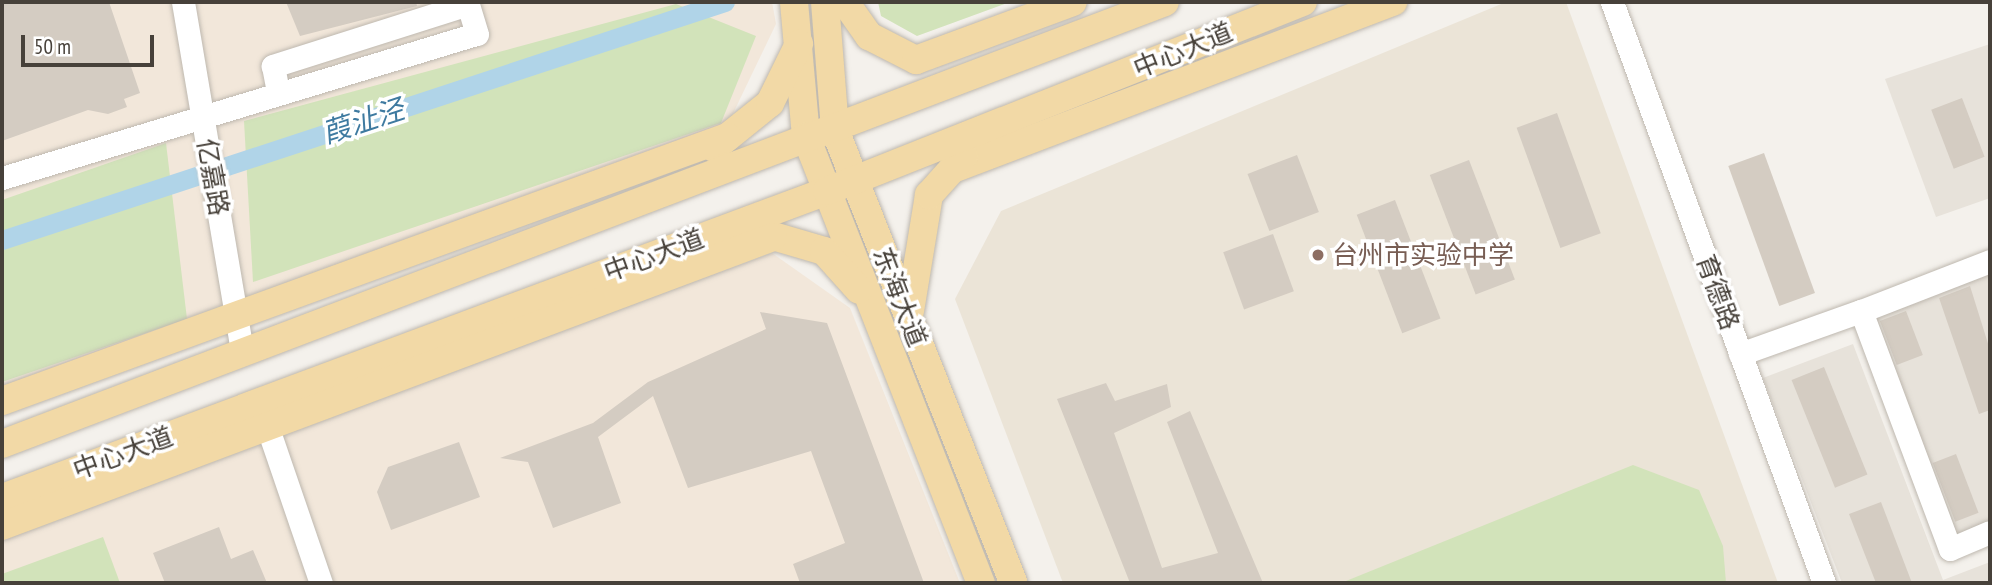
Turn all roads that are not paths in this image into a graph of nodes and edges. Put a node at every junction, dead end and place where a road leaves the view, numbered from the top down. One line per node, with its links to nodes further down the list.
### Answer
1 (183, 2): 15 (street, 亿嘉路)
2 (825, 2): 16 (main road, 东海大道)
3 (845, 2): 4 (main road)
4 (1073, 2)
5 (1165, 2): 16 (main road, 中心大道)
6 (1303, 2): 11 (main road, 中心大道)
7 (1392, 2): 12 (main road)
8 (1612, 2): 32 (street, 育德路)
9 (795, 7): 10 (main road, 东海大道)
10 (799, 44): 17 (main road); 18 (main road, 东海大道)
11 (1179, 51): 12 (main road); 14 (main road, 中心大道)
12 (1191, 79): 19 (main road)
13 (278, 92): 13 (street); 15 (street)
14 (1029, 111): 19 (main road); 21 (main road, 中心大道)
15 (202, 115): 20 (street); 28 (street, 亿嘉路)
16 (835, 127): 18 (main road, 中心大道); 21 (main road, 东海大道)
17 (727, 137): 22 (main road); 28 (main road)
18 (806, 137): 22 (main road, 中心大道); 23 (main road, 东海大道)
19 (953, 169): 30 (main road)
20 (2, 178)
21 (855, 180): 23 (main road, 中心大道); 30 (main road, 东海大道)
22 (668, 190): 31 (main road, 中心大道)
23 (827, 191): 24 (main road, 中心大道); 29 (main road, 东海大道)
24 (732, 226): 25 (main road); 34 (main road, 中心大道)
25 (774, 237): 29 (main road); 34 (main road)
26 (1990, 261): 27 (street)
27 (1861, 312): 32 (street); 38 (street)
28 (235, 313): 31 (street, 亿嘉路); 33 (main road)
29 (878, 319): 40 (main road, 东海大道)
30 (910, 320): 41 (main road, 东海大道)
31 (242, 352): 35 (main road, 中心大道)
32 (1740, 354): 42 (street, 育德路)
33 (2, 401)
34 (264, 414): 36 (main road, 中心大道); 37 (main road); 39 (street)
35 (2, 444)
36 (2, 498)
37 (2, 526)
38 (1990, 532)
39 (321, 583)
40 (981, 583)
41 (1013, 583)
42 (1824, 583)

